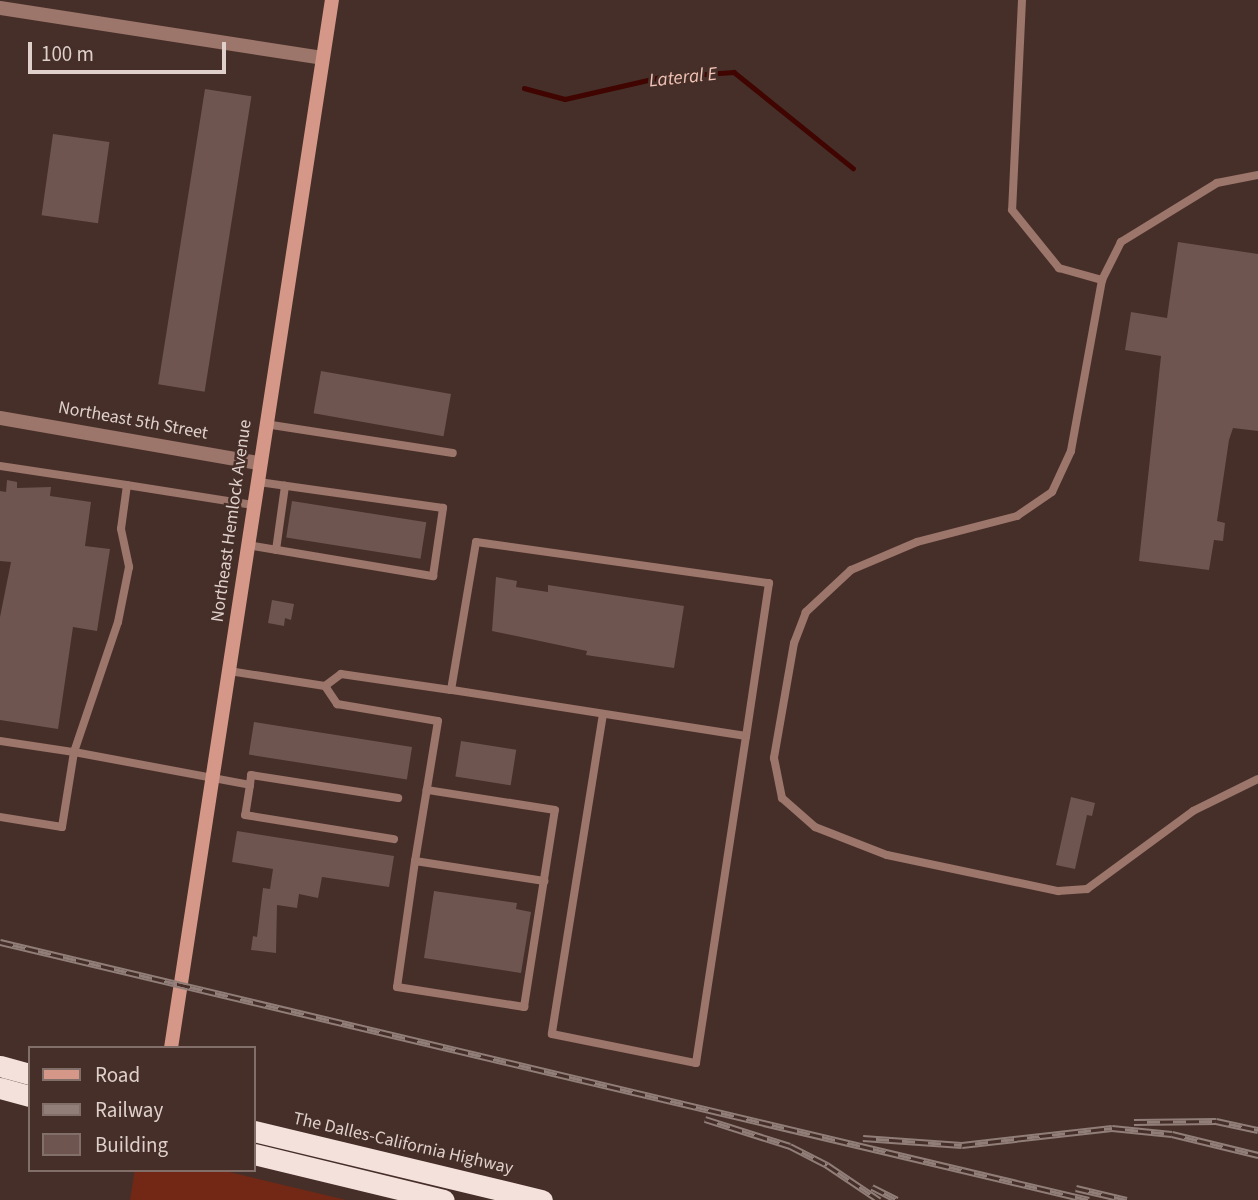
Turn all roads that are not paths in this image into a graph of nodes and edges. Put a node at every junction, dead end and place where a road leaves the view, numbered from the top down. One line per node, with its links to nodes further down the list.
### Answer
1 (332, 0): 4 (street, Northeast Hemlock Avenue)
2 (1022, 0): 6 (lane)
3 (0, 8): 4 (street)
4 (323, 58): 8 (street, Northeast Hemlock Avenue)
5 (1258, 174): 6 (lane)
6 (1102, 280): 26 (lane)
7 (0, 418): 10 (street, Northeast 5th Street)
8 (265, 424): 9 (lane); 10 (street, Northeast Hemlock Avenue)
9 (453, 453)
10 (259, 463): 12 (street, Northeast Hemlock Avenue)
11 (0, 466): 13 (lane)
12 (256, 481): 14 (lane); 15 (street, Northeast Hemlock Avenue)
13 (127, 485): 15 (lane); 24 (lane)
14 (285, 486): 17 (lane); 17 (lane)
15 (253, 505): 16 (street, Northeast Hemlock Avenue)
16 (247, 545): 17 (lane); 18 (street, Northeast Hemlock Avenue)
17 (276, 550)
18 (229, 671): 19 (lane); 25 (street, Northeast Hemlock Avenue)
19 (325, 686): 20 (lane); 28 (lane)
20 (452, 690): 21 (lane); 22 (lane)
21 (603, 714): 22 (lane); 22 (lane)
22 (746, 736)
23 (0, 741): 24 (lane)
24 (74, 752): 25 (lane); 30 (lane)
25 (212, 779): 27 (lane); 34 (street, Northeast Hemlock Avenue)
26 (1258, 779)
27 (250, 785): 29 (lane); 31 (lane)
28 (427, 790): 32 (lane); 33 (lane)
29 (398, 798)
30 (0, 817)
31 (394, 839)
32 (415, 861): 33 (lane); 33 (lane)
33 (544, 881)
34 (170, 1046)
35 (0, 1066): 36 (highway)
36 (28, 1073)
37 (0, 1088): 38 (highway)
38 (28, 1095)
39 (256, 1131): 42 (highway, The Dalles-California Highway)
40 (256, 1154): 41 (highway)
41 (444, 1200)
42 (542, 1200)

